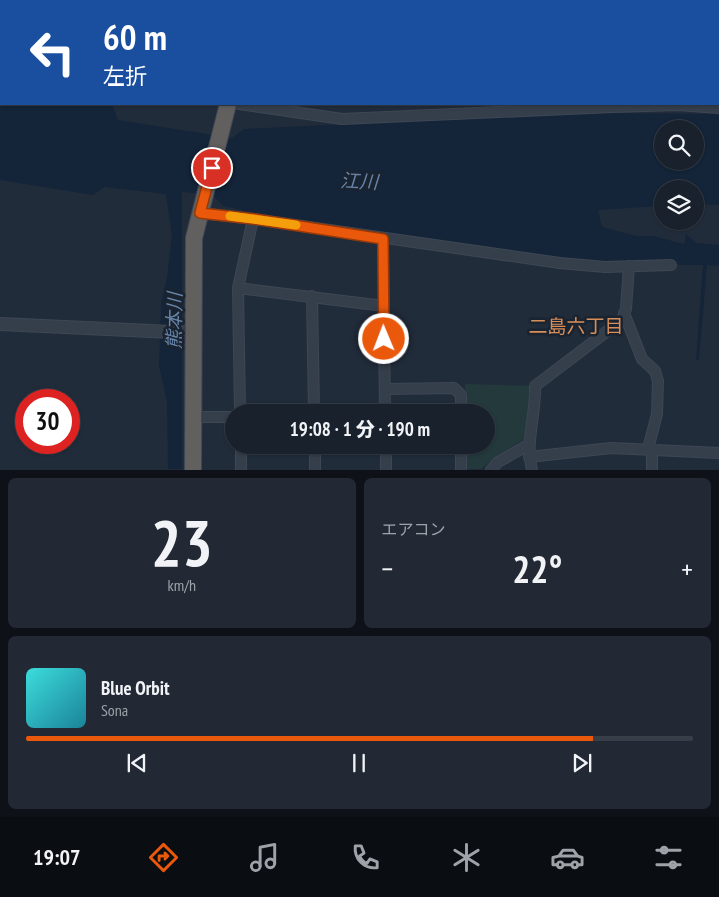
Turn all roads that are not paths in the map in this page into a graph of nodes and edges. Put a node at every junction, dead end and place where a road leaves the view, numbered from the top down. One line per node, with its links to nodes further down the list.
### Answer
1 (231, 106): 2 (street); 3 (highway)
2 (719, 108)
3 (201, 209): 4 (street); 13 (highway)
4 (254, 219): 5 (street); 8 (street)
5 (383, 239): 7 (street); 10 (street)
6 (671, 265): 7 (street)
7 (629, 266): 11 (street)
8 (238, 288): 9 (street); 15 (street)
9 (312, 296): 10 (street); 16 (street)
10 (384, 306): 14 (street)
11 (624, 313): 21 (street); 22 (street)
12 (0, 324): 13 (street)
13 (193, 333): 19 (highway)
14 (385, 389): 17 (street); 18 (street)
15 (240, 404)
16 (314, 404)
17 (385, 404)
18 (461, 404)
19 (193, 416): 20 (street); 29 (highway)
20 (225, 417)
21 (530, 444): 28 (street); 34 (street)
22 (650, 449): 23 (street); 28 (street); 36 (street)
23 (719, 453)
24 (241, 454): 30 (street)
25 (315, 454): 31 (street)
26 (386, 454): 32 (street)
27 (461, 454): 33 (street)
28 (529, 457): 35 (street)
29 (193, 470)
30 (241, 470)
31 (315, 470)
32 (386, 470)
33 (461, 470)
34 (491, 470)
35 (532, 470)
36 (652, 470)

